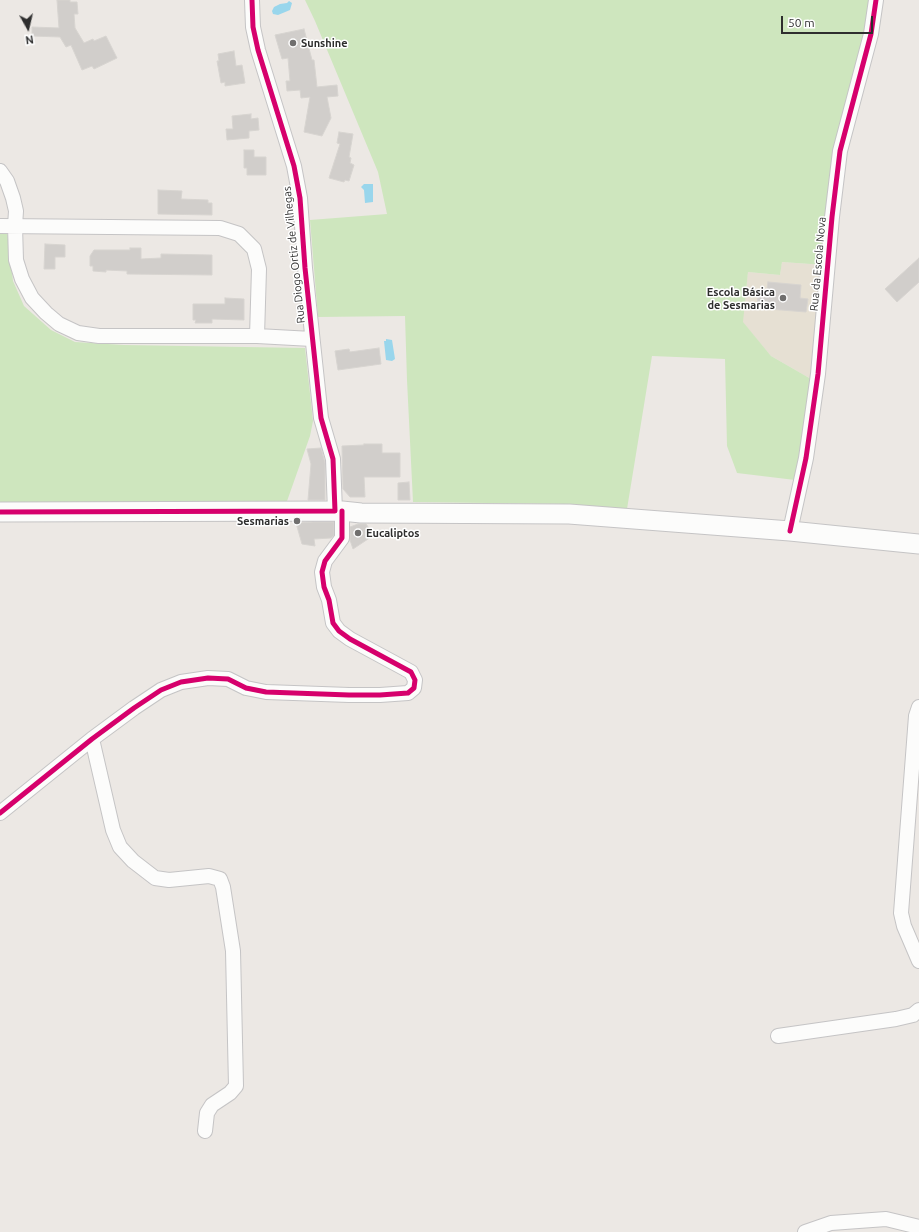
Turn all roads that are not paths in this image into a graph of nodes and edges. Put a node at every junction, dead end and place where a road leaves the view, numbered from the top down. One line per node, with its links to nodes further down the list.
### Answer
1 (252, 0): 7 (street, Rua Diogo Ortiz de Vilhegas)
2 (876, 0): 10 (street, Rua da Escola Nova)
3 (0, 171): 5 (street)
4 (0, 226): 5 (street)
5 (15, 226): 6 (street); 6 (street)
6 (257, 336): 7 (street)
7 (312, 339): 8 (street, Rua Diogo Ortiz de Vilhegas)
8 (338, 511): 9 (main road); 10 (main road); 13 (street, Rua Diogo Ortiz de Vilhegas)
9 (0, 512)
10 (790, 531): 11 (main road)
11 (919, 544)
12 (919, 707): 15 (street)
13 (92, 739): 14 (street); 18 (street)
14 (0, 813)
15 (919, 961)
16 (919, 1010): 17 (street)
17 (778, 1036)
18 (205, 1132)
19 (919, 1227): 20 (street)
20 (805, 1232)

